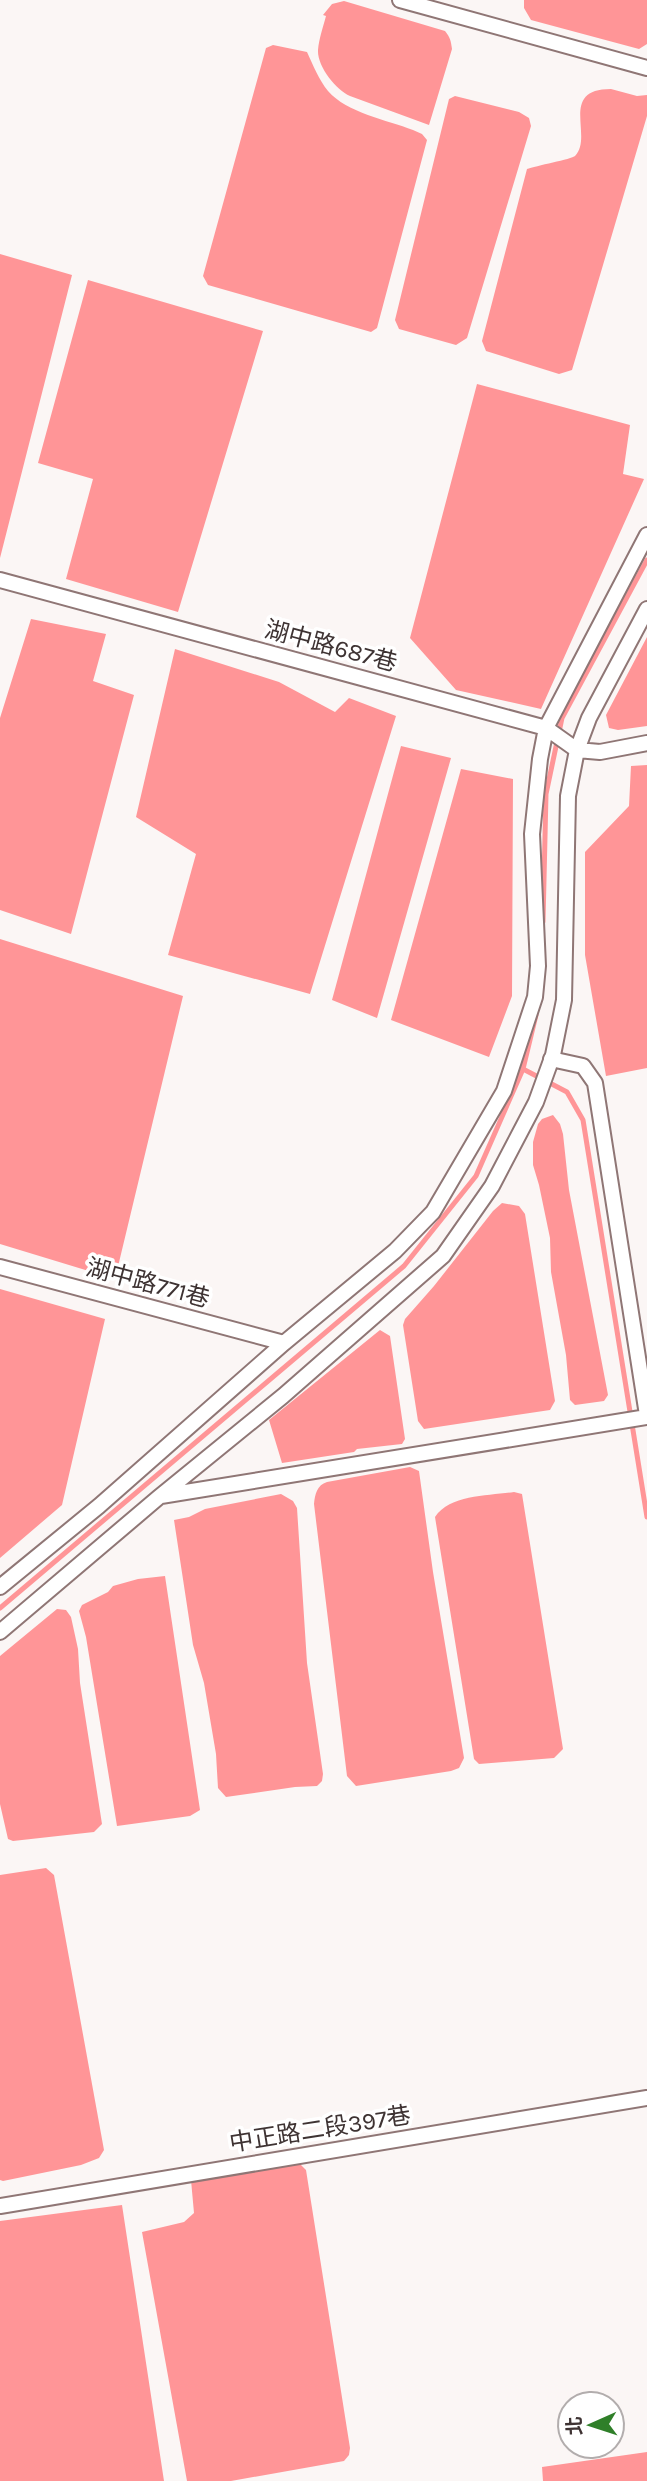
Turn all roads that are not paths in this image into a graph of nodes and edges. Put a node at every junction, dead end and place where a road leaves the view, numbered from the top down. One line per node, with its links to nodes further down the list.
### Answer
1 (400, 0): 2 (street)
2 (647, 68)
3 (647, 535): 6 (street)
4 (0, 580): 6 (street, 湖中路687巷)
5 (647, 609): 8 (street)
6 (547, 728): 8 (street, 湖中路687巷); 11 (street)
7 (647, 743): 8 (street)
8 (577, 750): 9 (street)
9 (551, 1059): 12 (street); 13 (street)
10 (0, 1268): 11 (street, 湖中路771巷)
11 (284, 1343): 14 (street)
12 (647, 1416): 13 (street)
13 (159, 1497): 15 (street)
14 (0, 1587)
15 (0, 1632)
16 (647, 2098): 17 (street, 中正路二段397巷)
17 (0, 2206)

